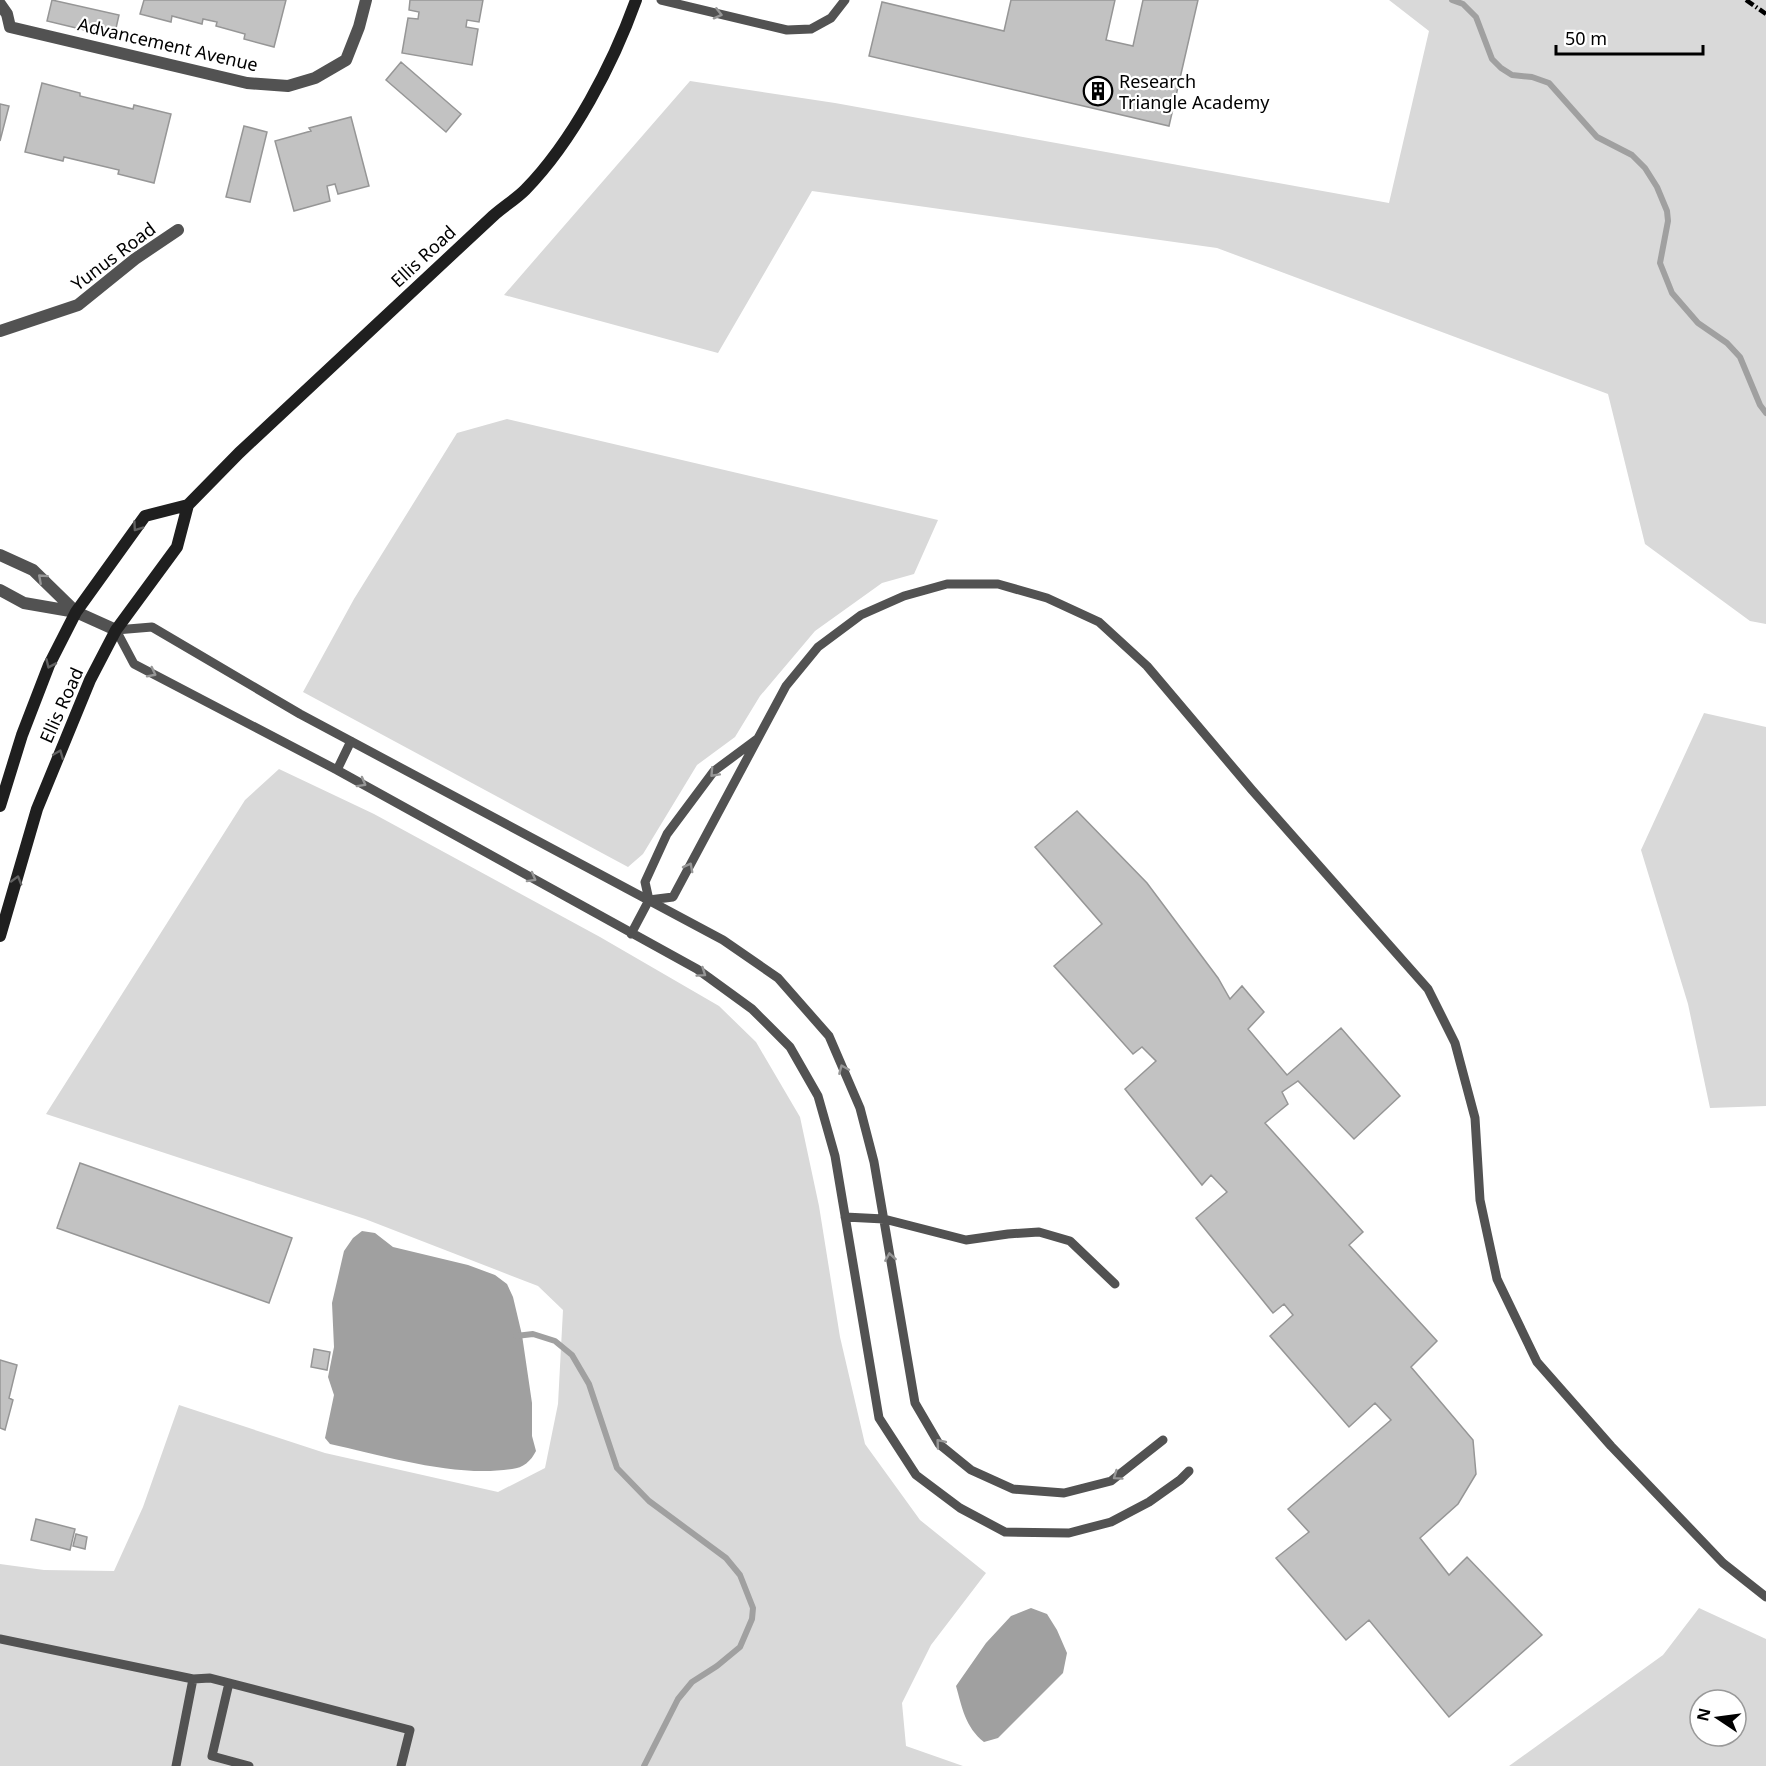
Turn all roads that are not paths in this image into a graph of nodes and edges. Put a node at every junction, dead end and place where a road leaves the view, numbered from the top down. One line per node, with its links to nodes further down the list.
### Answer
1 (366, 0): 5 (street, Advancement Avenue)
2 (636, 0): 8 (main road, Ellis Road)
3 (661, 0): 4 (lane, one-way to 4)
4 (845, 0)
5 (0, 4)
6 (178, 230): 7 (street, Yunus Road)
7 (0, 332)
8 (188, 505): 11 (main road, Ellis Road, one-way to 11); 12 (main road, Ellis Road)
9 (0, 555): 11 (street, one-way to 9)
10 (0, 590): 11 (street)
11 (76, 612): 12 (street); 16 (main road, Ellis Road, one-way to 16)
12 (116, 630): 14 (lane); 15 (lane, one-way to 15); 19 (main road, Ellis Road, one-way to 12)
13 (759, 737): 17 (lane, one-way to 13); 17 (lane, one-way to 17); 25 (lane)
14 (351, 741): 15 (lane); 17 (lane)
15 (338, 770): 18 (lane, one-way to 18)
16 (0, 806)
17 (649, 900): 18 (lane); 21 (lane, one-way to 17)
18 (631, 934): 20 (lane, one-way to 20)
19 (0, 936)
20 (845, 1217): 21 (lane); 24 (lane)
21 (884, 1219): 22 (lane); 23 (lane, one-way to 21)
22 (1115, 1284)
23 (1163, 1440)
24 (1189, 1471)
25 (1766, 1597)
26 (0, 1639): 27 (lane)
27 (193, 1678): 28 (lane); 29 (lane)
28 (229, 1683): 30 (lane); 31 (lane)
29 (176, 1766)
30 (249, 1766)
31 (401, 1766)

